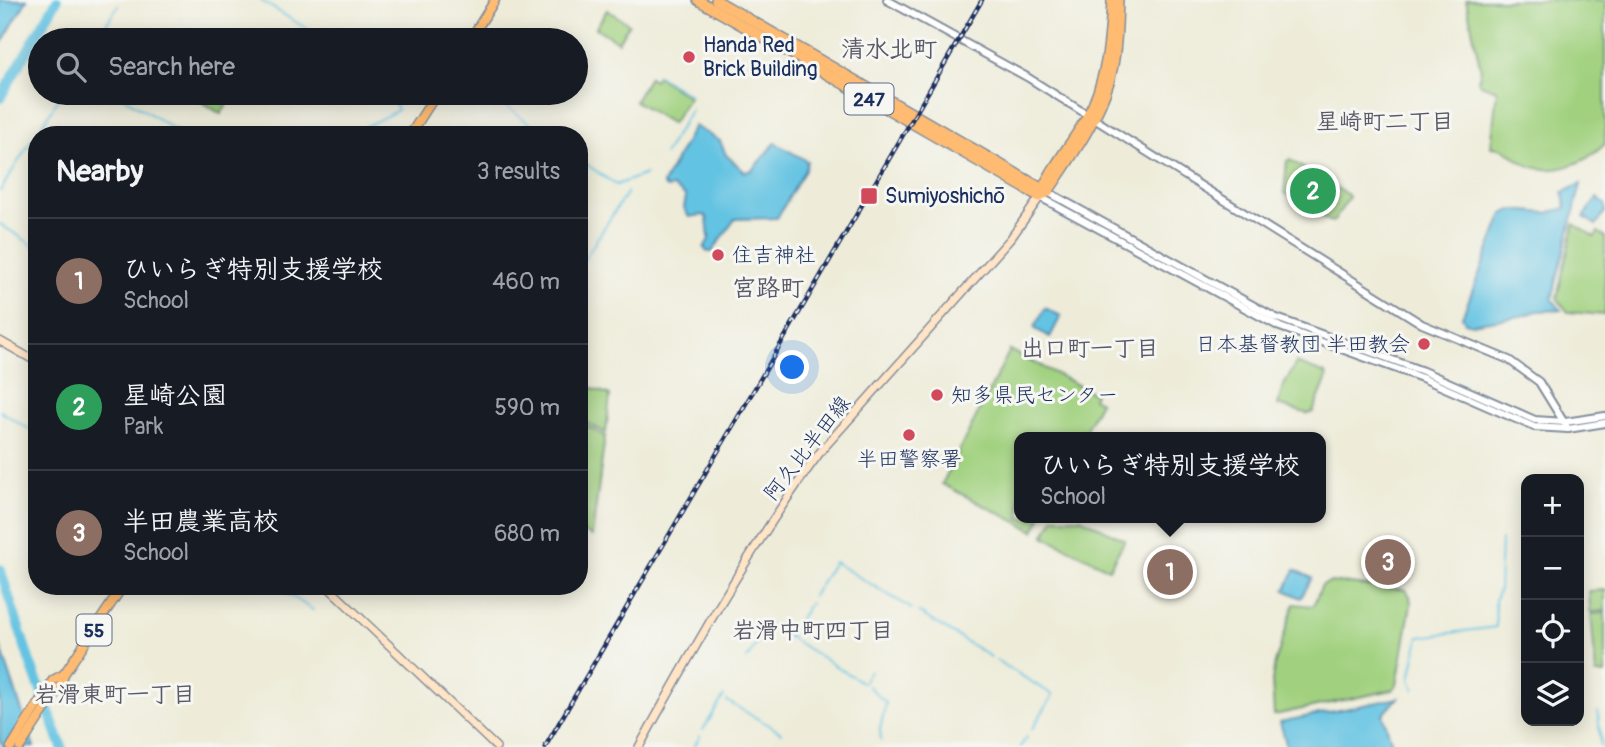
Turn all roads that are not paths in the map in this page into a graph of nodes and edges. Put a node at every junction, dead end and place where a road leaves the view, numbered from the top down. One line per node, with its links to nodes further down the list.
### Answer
1 (495, 0): 7 (main road)
2 (698, 0): 11 (highway, 247)
3 (716, 0): 11 (highway, 247)
4 (887, 0): 9 (street)
5 (1112, 0): 9 (highway)
6 (1118, 0): 9 (highway)
7 (478, 28)
8 (429, 105): 10 (main road)
9 (1091, 117): 11 (highway); 16 (street)
10 (416, 126)
11 (1043, 193): 16 (street); 23 (main road, 阿久比半田線)
12 (0, 341): 13 (main road)
13 (28, 357)
14 (1605, 416): 16 (street)
15 (1605, 424): 16 (street)
16 (1567, 425)
17 (116, 595): 19 (main road, 55)
18 (336, 595): 22 (main road)
19 (64, 674): 20 (main road, 55); 21 (main road, 55)
20 (11, 747)
21 (20, 747)
22 (496, 747)
23 (639, 747)

